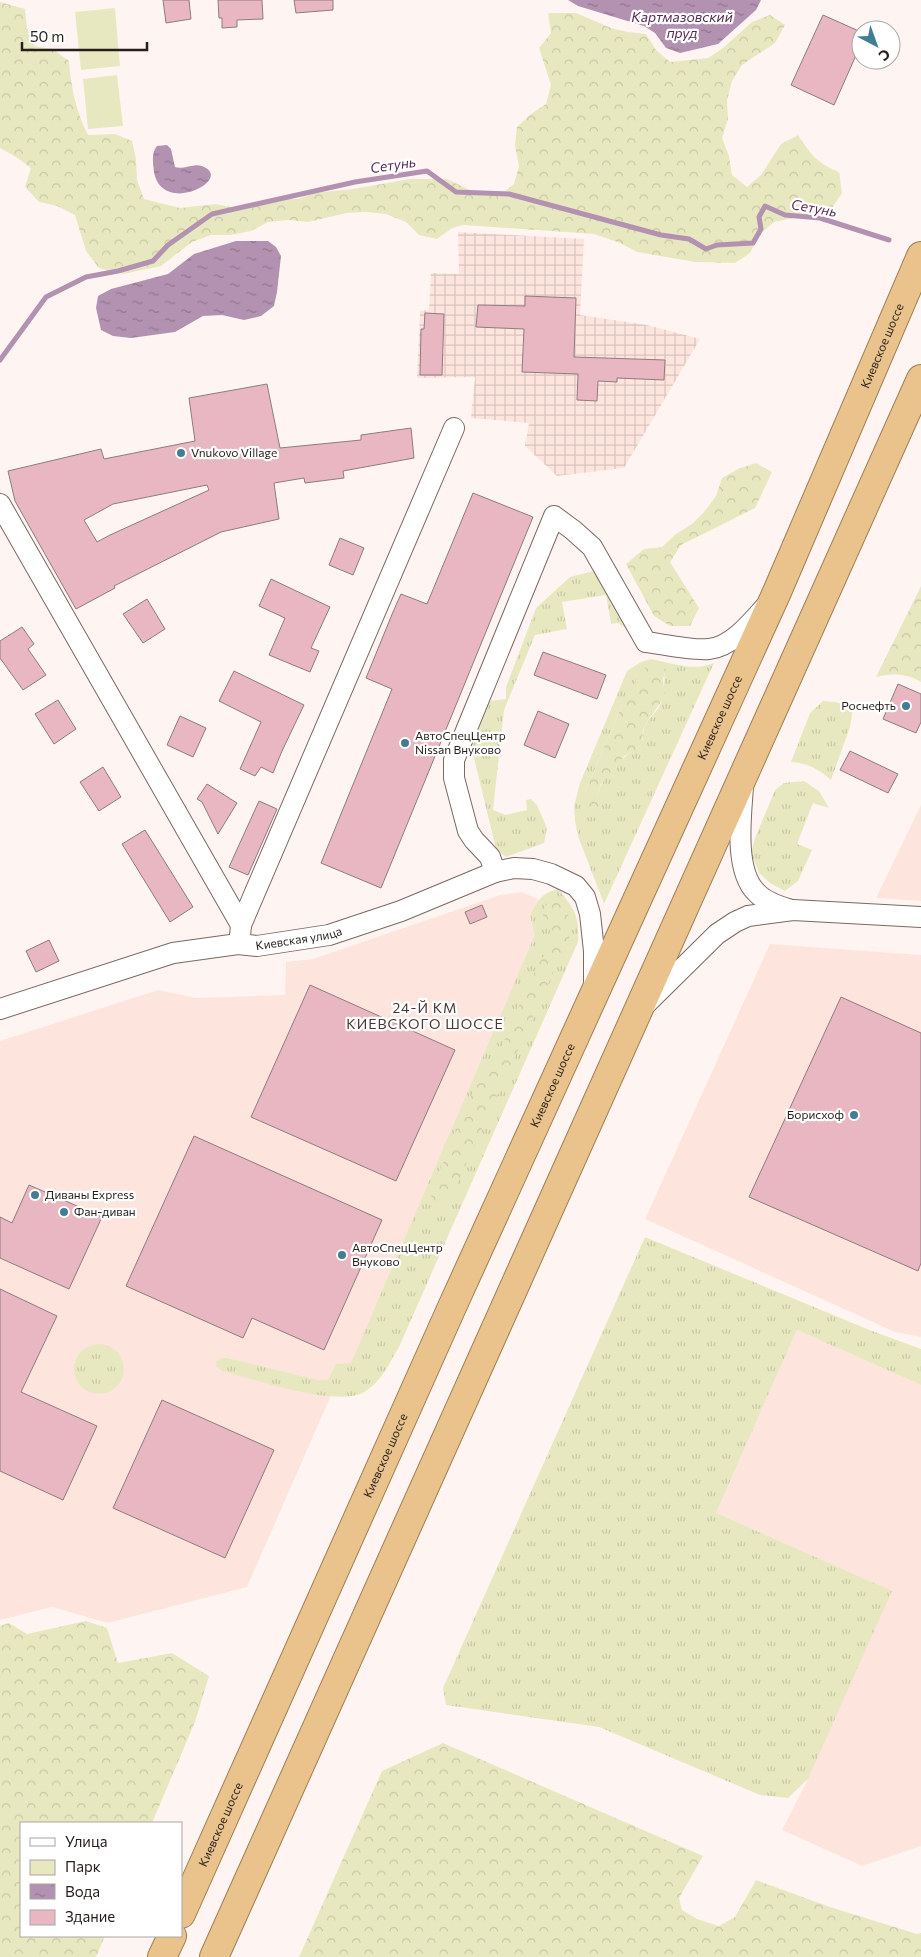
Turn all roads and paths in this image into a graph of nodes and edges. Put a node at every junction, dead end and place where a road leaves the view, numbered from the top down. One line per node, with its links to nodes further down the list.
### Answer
1 (921, 256): 5 (highway, Киевское шоссе)
2 (921, 379): 6 (highway)
3 (454, 428): 10 (street)
4 (0, 504): 10 (street)
5 (777, 592): 7 (street); 11 (highway, Киевское шоссе)
6 (744, 774): 8 (street); 13 (highway)
7 (496, 872): 10 (street, Киевская улица); 11 (street, Киевская улица)
8 (793, 910): 9 (street); 13 (street)
9 (921, 917)
10 (240, 934): 12 (street, Киевская улица)
11 (594, 997): 14 (highway, Киевское шоссе)
12 (0, 1009)
13 (637, 1013): 17 (highway)
14 (182, 1912)
15 (172, 1937): 16 (highway)
16 (162, 1957)
17 (214, 1957)

